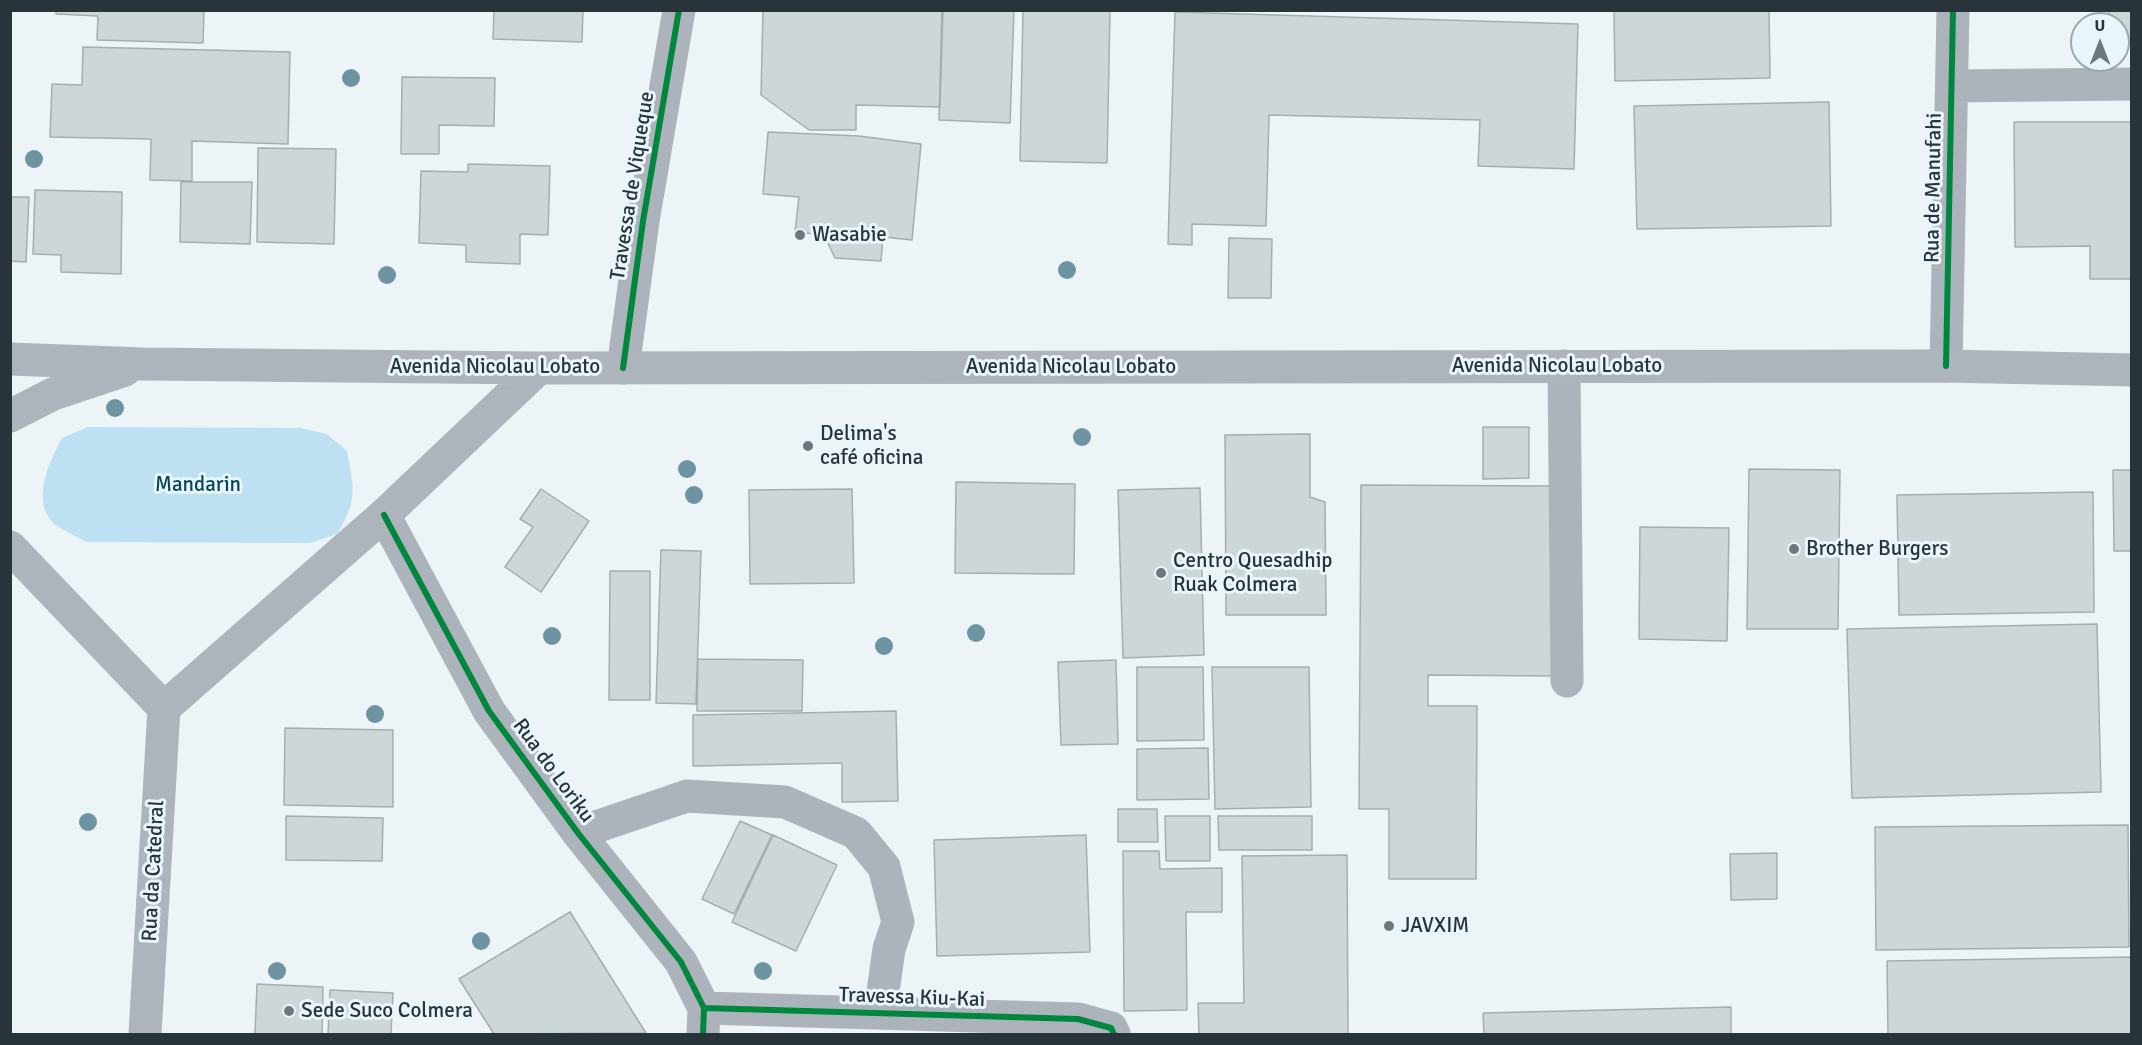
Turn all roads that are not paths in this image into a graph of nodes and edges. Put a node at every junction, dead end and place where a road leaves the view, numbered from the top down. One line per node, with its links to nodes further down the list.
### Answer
1 (679, 10): 10 (street, Travessa de Viqueque)
2 (1953, 10): 4 (street, Rua de Manufahi)
3 (2132, 84): 4 (street)
4 (1953, 86): 8 (street, Rua de Manufahi)
5 (10, 359): 6 (main road, Avenida Nicolau Lobato)
6 (143, 364): 9 (main road, Avenida Nicolau Lobato); 12 (main road)
7 (1564, 366): 8 (main road, Avenida Nicolau Lobato); 10 (main road, Avenida Nicolau Lobato); 15 (street)
8 (1946, 366): 11 (main road, Avenida Nicolau Lobato)
9 (539, 368): 10 (main road, Avenida Nicolau Lobato); 13 (main road)
10 (623, 368)
11 (2132, 370)
12 (10, 416)
13 (384, 515): 16 (main road); 17 (street, Rua do Loriku)
14 (10, 547): 16 (main road)
15 (1567, 681)
16 (164, 708): 20 (main road, Rua da Catedral)
17 (578, 833): 18 (street); 19 (street, Rua do Loriku)
18 (879, 1013): 19 (street, Travessa Kiu-Kai); 21 (street, Travessa Kiu-Kai)
19 (704, 1022)
20 (145, 1035)
21 (1114, 1035)

